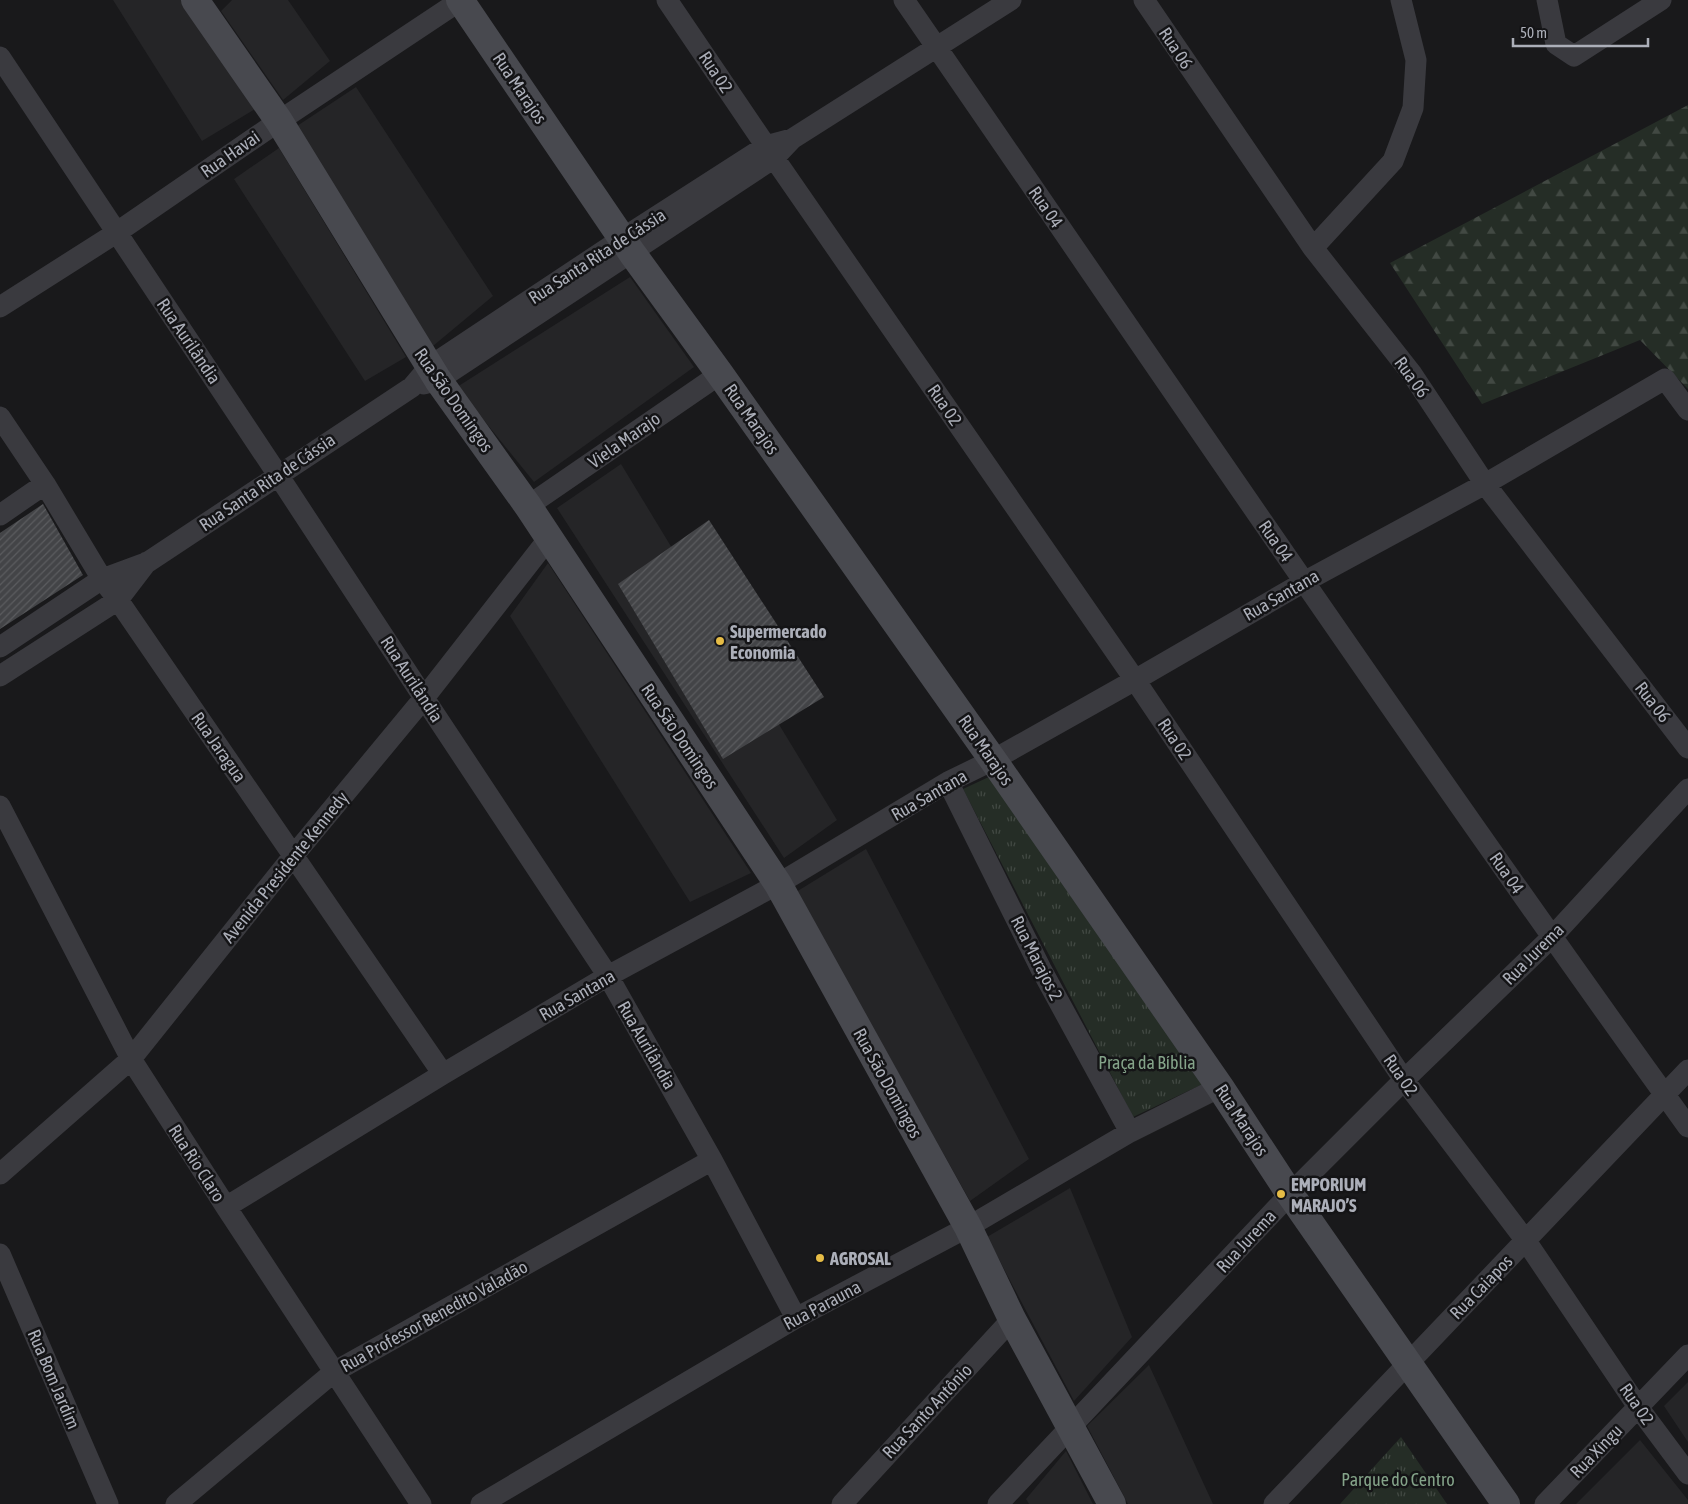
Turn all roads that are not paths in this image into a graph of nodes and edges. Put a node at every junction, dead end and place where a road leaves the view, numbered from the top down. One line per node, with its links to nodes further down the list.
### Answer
1 (461, 0): 12 (street, Rua Havai); 15 (street, Rua Marajos)
2 (667, 0): 13 (street, Rua 02)
3 (904, 0): 10 (street, Rua 04)
4 (1011, 0): 10 (street, Rua Santa Rita de Cássia)
5 (1144, 0): 16 (street, Rua 06)
6 (1401, 0): 16 (street)
7 (1547, 0): 8 (street)
8 (1661, 0)
9 (204, 4): 12 (street, Rua São Domingos)
10 (936, 47): 13 (street, Rua Santa Rita de Cássia); 30 (street, Rua 04)
11 (0, 57): 14 (street, Rua Aurilândia)
12 (279, 121): 14 (street, Rua Havai); 19 (street, Rua São Domingos)
13 (770, 152): 15 (street, Rua Santa Rita de Cássia); 34 (street, Rua 02)
14 (116, 233): 17 (street, Rua Havai); 22 (street, Rua Aurilândia)
15 (627, 246): 18 (street, Rua Marajos); 19 (street, Rua Santa Rita de Cássia)
16 (1313, 248): 24 (street, Rua 06)
17 (0, 307)
18 (720, 374): 25 (street, Viela Marajo); 37 (street, Rua Marajos)
19 (426, 378): 22 (street, Rua Santa Rita de Cássia); 25 (street, Rua São Domingos)
20 (1688, 410): 24 (street, Rua Santana)
21 (0, 417): 23 (street, Rua Jaragua)
22 (278, 475): 28 (street, Rua Santa Rita de Cássia); 35 (street, Rua Aurilândia)
23 (45, 484): 26 (street); 29 (street, Rua Jaragua)
24 (1485, 484): 30 (street, Rua Santana); 36 (street, Rua 06)
25 (528, 506): 27 (street, Rua São Domingos)
26 (0, 515)
27 (549, 538): 35 (street, Avenida Presidente Kennedy); 42 (street, Rua São Domingos)
28 (148, 562): 29 (street, Rua Santa Rita de Cássia); 31 (street, Rua Santa Rita de Cássia)
29 (102, 580): 31 (street, Rua Jaragua); 32 (street, Rua Santa Rita de Cássia)
30 (1304, 582): 34 (street, Rua Santana); 43 (street, Rua 04)
31 (118, 600): 33 (street, Rua Santa Rita de Cássia); 41 (street, Rua Jaragua)
32 (0, 647)
33 (0, 676)
34 (1135, 680): 37 (street, Rua Santana); 48 (street, Rua 02)
35 (424, 698): 41 (street, Avenida Presidente Kennedy); 44 (street, Rua Aurilândia)
36 (1688, 748)
37 (993, 760): 38 (street, Rua Santana); 49 (street, Rua Marajos)
38 (948, 782): 42 (street, Rua Santana); 52 (street, Rua Marajos 2)
39 (1688, 789): 43 (street, Rua Jurema)
40 (0, 806): 45 (street, Rua Rio Claro)
41 (294, 855): 45 (street, Avenida Presidente Kennedy); 47 (street, Rua Jaragua)
42 (778, 884): 44 (street, Rua Santana); 57 (street, Rua São Domingos)
43 (1552, 937): 48 (street, Rua Jurema); 50 (street, Rua 04)
44 (608, 976): 47 (street, Rua Santana); 53 (street, Rua Aurilândia)
45 (131, 1059): 54 (street, Avenida Presidente Kennedy); 56 (street, Rua Rio Claro)
46 (1688, 1070): 50 (street, Rua Caiapos)
47 (443, 1074): 56 (street, Rua Santana)
48 (1404, 1080): 55 (street, Rua Jurema); 58 (street, Rua 02)
49 (1220, 1087): 52 (street, Rua Parauna); 55 (street, Rua Marajos)
50 (1665, 1095): 51 (street, Rua 04); 58 (street, Rua Caiapos)
51 (1688, 1126)
52 (1130, 1132): 57 (street, Rua Parauna)
53 (712, 1160): 60 (street, Rua Aurilândia); 64 (street, Rua Professor Benedito Valadão)
54 (0, 1174)
55 (1290, 1194): 63 (street, Rua Marajos); 66 (street, Rua Jurema)
56 (226, 1207): 64 (street, Rua Rio Claro)
57 (968, 1227): 60 (street, Rua Parauna); 61 (street, Rua São Domingos)
58 (1526, 1241): 63 (street, Rua Caiapos); 65 (street, Rua 02)
59 (0, 1254): 68 (street, Rua Bom Jardim)
60 (796, 1318): 71 (street, Rua Parauna)
61 (1012, 1319): 66 (street, Rua São Domingos); 72 (street, Rua Santo Antônio)
62 (1688, 1355): 65 (street, Rua Xingu)
63 (1407, 1364): 75 (street, Rua Caiapos); 76 (street, Rua Marajos)
64 (334, 1372): 69 (street, Rua Professor Benedito Valadão); 70 (street, Rua Rio Claro)
65 (1638, 1407): 67 (street, Rua 02); 77 (street, Rua Xingu)
66 (1072, 1426): 73 (street, Rua Jurema); 74 (street, Rua São Domingos)
67 (1688, 1474)
68 (108, 1504)
69 (176, 1504)
70 (421, 1504)
71 (482, 1504)
72 (842, 1504)
73 (998, 1504)
74 (1112, 1504)
75 (1274, 1504)
76 (1506, 1504)
77 (1545, 1504)

